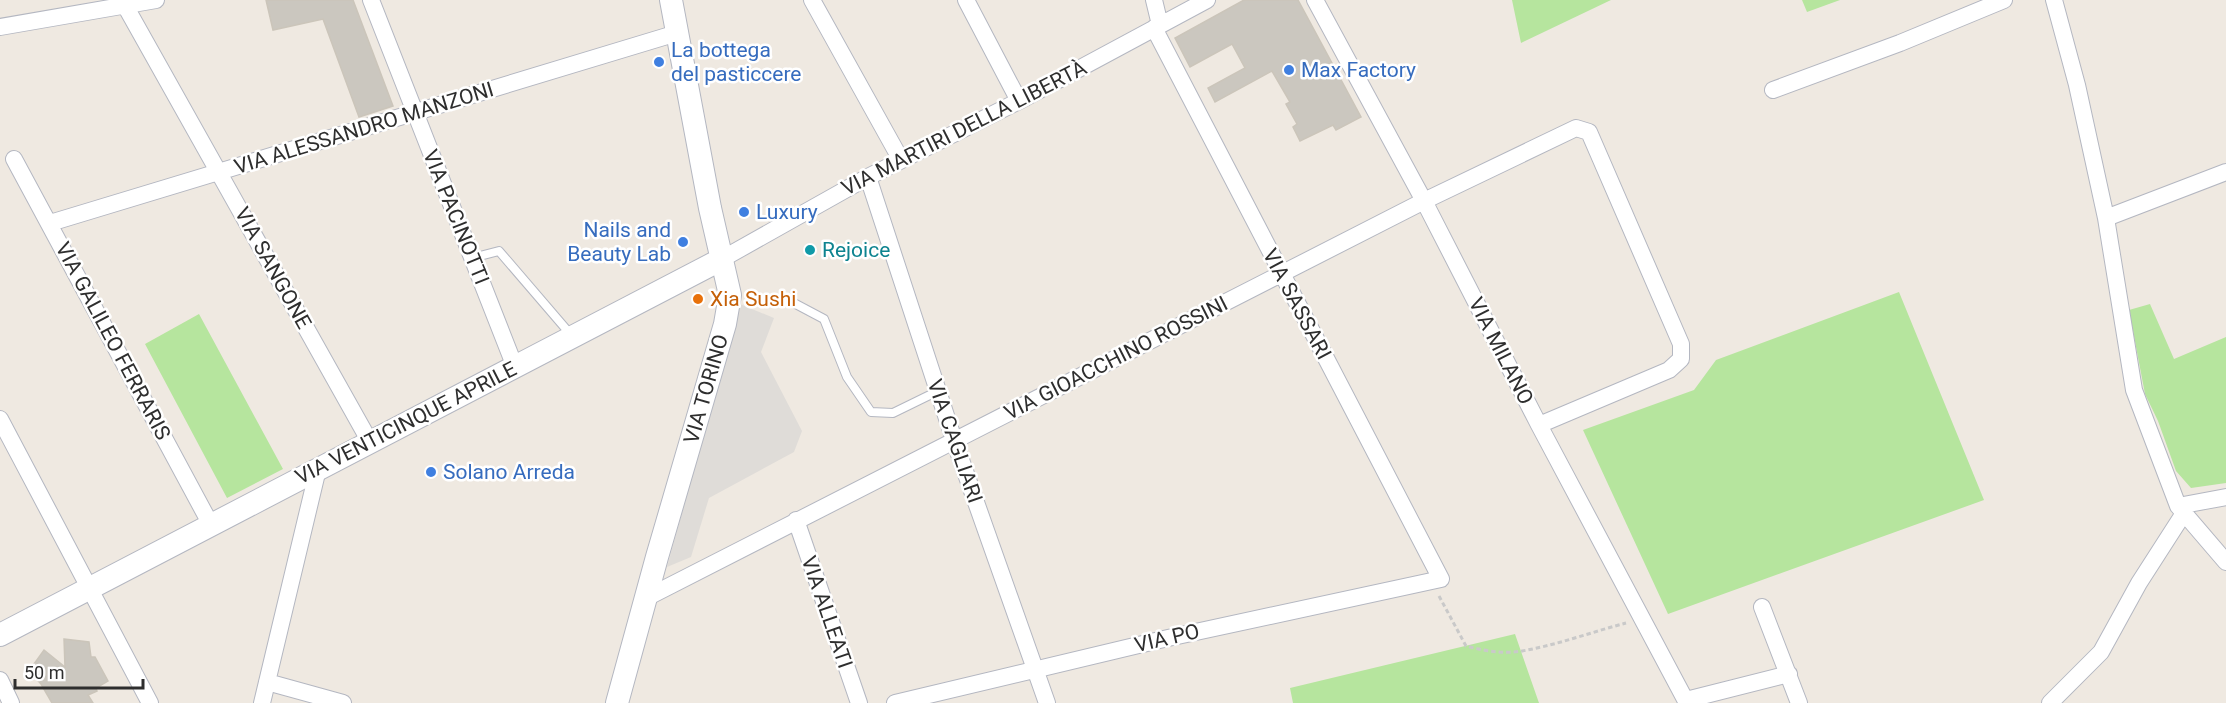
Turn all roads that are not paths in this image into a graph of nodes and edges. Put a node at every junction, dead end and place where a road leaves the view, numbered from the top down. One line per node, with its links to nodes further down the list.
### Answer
1 (156, 0): 11 (street)
2 (371, 0): 17 (street, VIA PACINOTTI)
3 (670, 0): 14 (street, VIA TORINO)
4 (812, 0): 19 (street)
5 (966, 0): 16 (street)
6 (1154, 0): 13 (street, VIA SASSARI)
7 (1207, 0): 13 (street, VIA MARTIRI DELLA LIBERTÀ)
8 (1315, 0): 23 (street, VIA MILANO)
9 (2004, 0): 15 (street)
10 (2054, 0): 24 (street)
11 (124, 3): 12 (street); 20 (street, VIA SANGONE)
12 (0, 27)
13 (1157, 27): 16 (street, VIA MARTIRI DELLA LIBERTÀ); 28 (street, VIA SASSARI)
14 (677, 33): 17 (street, VIA ALESSANDRO MANZONI); 27 (street, VIA TORINO)
15 (1773, 90)
16 (1020, 101): 19 (street, VIA MARTIRI DELLA LIBERTÀ)
17 (414, 112): 20 (street, VIA ALESSANDRO MANZONI); 26 (street, VIA PACINOTTI)
18 (14, 159): 25 (street, VIA GALILEO FERRARIS)
19 (901, 160): 22 (street, VIA MARTIRI DELLA LIBERTÀ)
20 (220, 172): 25 (street, VIA ALESSANDRO MANZONI); 36 (street, VIA SANGONE)
21 (2226, 172): 24 (street)
22 (868, 177): 27 (street, VIA MARTIRI DELLA LIBERTÀ); 32 (street, VIA CAGLIARI)
23 (1424, 201): 28 (street, VIA GIOACCHINO ROSSINI); 34 (street, VIA MILANO); 34 (street, VIA GIOACCHINO ROSSINI)
24 (2106, 218): 39 (street)
25 (50, 223): 41 (street, VIA GALILEO FERRARIS)
26 (472, 258): 30 (lane); 31 (street, VIA PACINOTTI)
27 (722, 259): 30 (street, VIA VENTICINQUE APRILE); 45 (street, VIA TORINO)
28 (1281, 273): 35 (street, VIA GIOACCHINO ROSSINI); 43 (street, VIA SASSARI)
29 (789, 301): 32 (lane)
30 (572, 337): 31 (street, VIA VENTICINQUE APRILE)
31 (515, 367): 36 (street, VIA VENTICINQUE APRILE)
32 (938, 391): 35 (street, VIA CAGLIARI)
33 (0, 419): 44 (street)
34 (1539, 425): 53 (street, VIA MILANO)
35 (954, 440): 40 (street, VIA GIOACCHINO ROSSINI); 48 (street, VIA CAGLIARI)
36 (370, 442): 37 (street, VIA VENTICINQUE APRILE)
37 (318, 469): 41 (street, VIA VENTICINQUE APRILE); 51 (street)
38 (2226, 497): 39 (street)
39 (2181, 509): 42 (street); 52 (street)
40 (796, 520): 45 (street, VIA GIOACCHINO ROSSINI); 59 (street, VIA ALLEATI)
41 (211, 525): 44 (street, VIA VENTICINQUE APRILE)
42 (2226, 562)
43 (1436, 580): 48 (street, VIA PO)
44 (91, 587): 47 (street, VIA VENTICINQUE APRILE); 55 (street)
45 (646, 598): 58 (street, VIA TORINO)
46 (1762, 607): 49 (street)
47 (0, 634)
48 (1036, 670): 60 (street, VIA PO); 61 (street, VIA CAGLIARI)
49 (1789, 674): 53 (street); 62 (street)
50 (0, 680): 54 (street)
51 (267, 682): 56 (street); 57 (street)
52 (2066, 687): 63 (street); 64 (street)
53 (1687, 701)
54 (11, 703)
55 (150, 703)
56 (262, 703)
57 (343, 703)
58 (617, 703)
59 (859, 703)
60 (895, 703)
61 (1047, 703)
62 (1798, 703)
63 (2050, 703)
64 (2073, 703)

